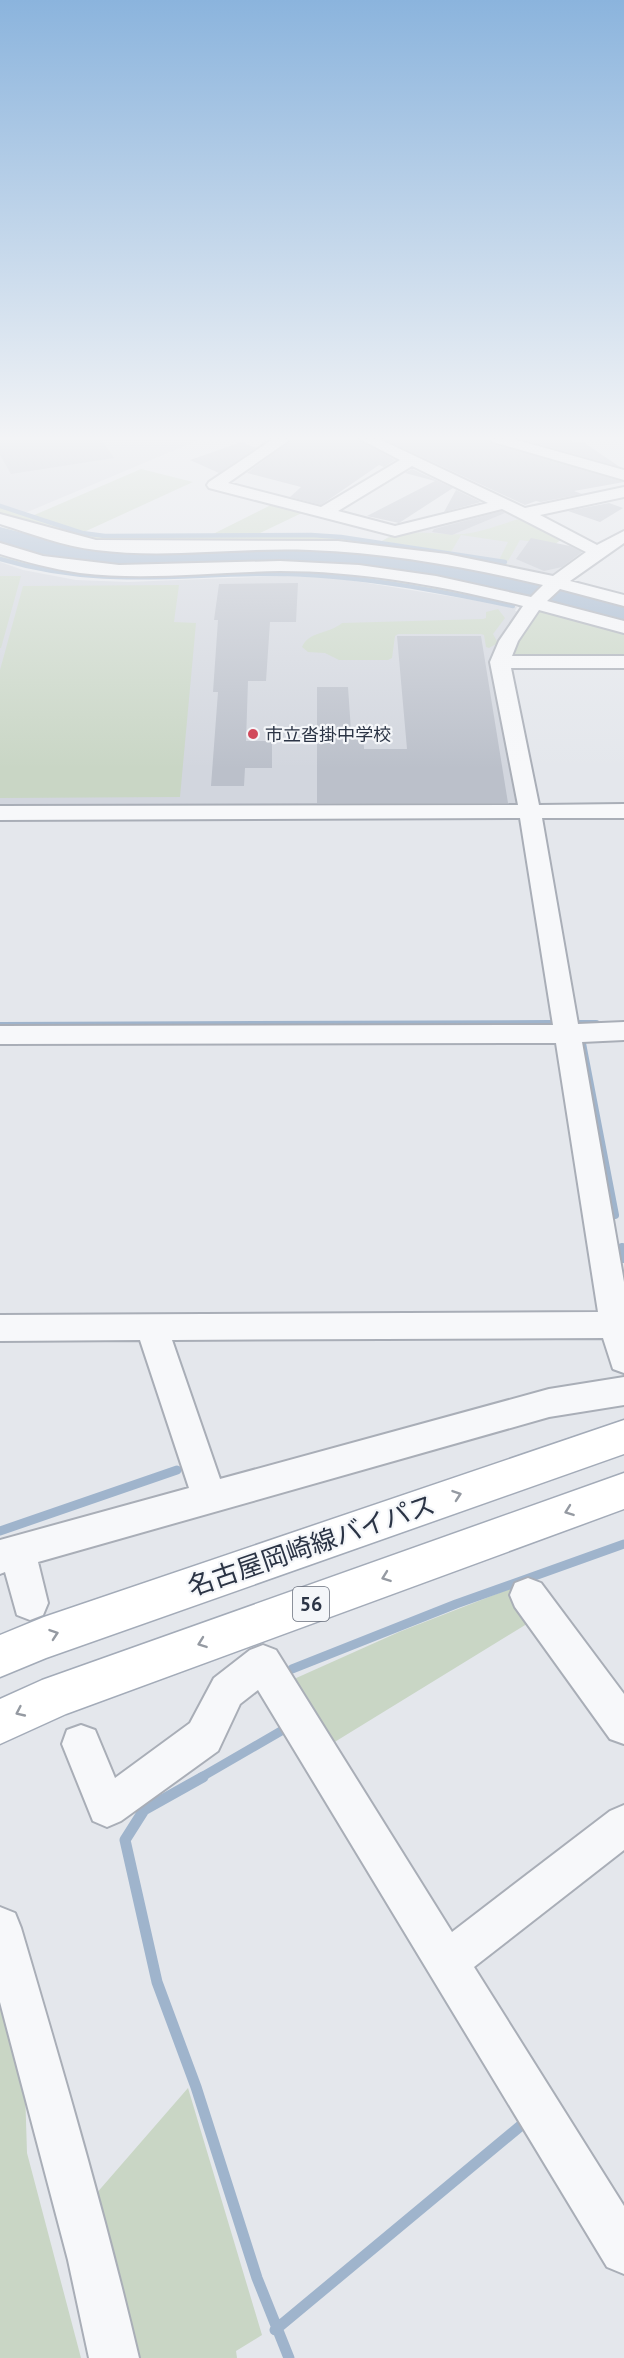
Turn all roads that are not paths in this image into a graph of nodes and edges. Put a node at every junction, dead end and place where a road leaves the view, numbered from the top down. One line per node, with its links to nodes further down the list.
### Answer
1 (3, 549): 6 (street)
2 (361, 549): 4 (street)
3 (608, 549): 4 (street)
4 (555, 582): 5 (street); 6 (street)
5 (624, 601)
6 (535, 603): 7 (street); 8 (street)
7 (624, 627)
8 (500, 662): 9 (street); 10 (street)
9 (624, 662)
10 (530, 812): 11 (street); 12 (street); 15 (street)
11 (624, 812)
12 (0, 813)
13 (624, 1017): 15 (street)
14 (0, 1018): 15 (street)
15 (566, 1025): 16 (street); 17 (street); 18 (street)
16 (624, 1031)
17 (0, 1035)
18 (616, 1325): 20 (street); 21 (street)
19 (0, 1328): 20 (street)
20 (152, 1328): 25 (street)
21 (624, 1359)
22 (624, 1391): 25 (street)
23 (624, 1437): 29 (main road, 名古屋岡崎線バイパス, one-way to 23)
24 (624, 1491): 30 (main road, 56, one-way to 30)
25 (209, 1498): 26 (street)
26 (9, 1554): 28 (street)
27 (528, 1595): 31 (street)
28 (30, 1603)
29 (0, 1656)
30 (0, 1722)
31 (624, 1725)
32 (81, 1744): 35 (street)
33 (624, 1825): 35 (street)
34 (0, 1928): 37 (street)
35 (447, 1962): 36 (street)
36 (624, 2250)
37 (114, 2358)

